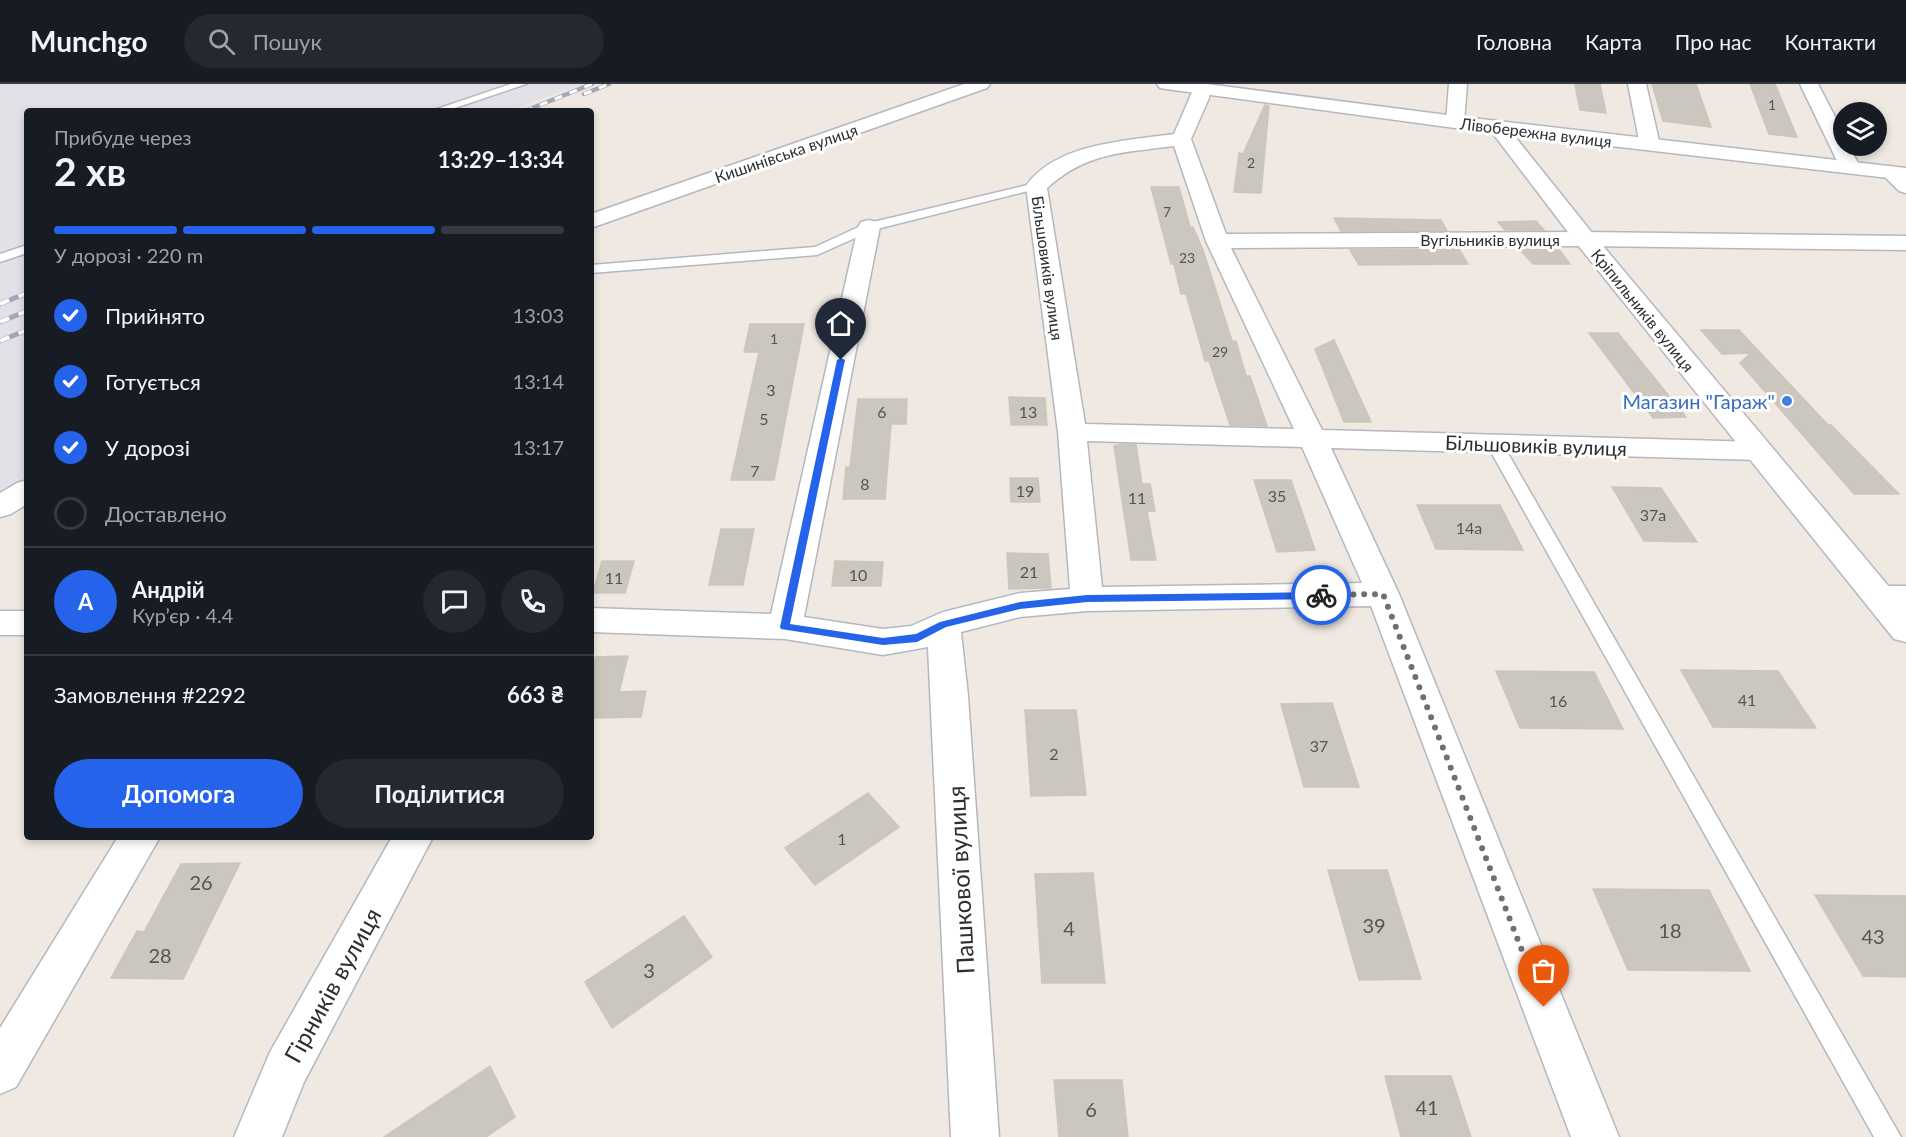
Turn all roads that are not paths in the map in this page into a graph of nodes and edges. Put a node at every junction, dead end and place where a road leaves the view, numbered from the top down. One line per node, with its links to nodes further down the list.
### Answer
1 (521, 84): 8 (lane)
2 (981, 84): 17 (street, Кишинівська вулиця)
3 (1166, 84): 7 (street, Лівобережна вулиця)
4 (1458, 84): 9 (street)
5 (1637, 84): 12 (street)
6 (1809, 84): 13 (street)
7 (1199, 86): 9 (street, Лівобережна вулиця); 11 (street)
8 (445, 108)
9 (1455, 122): 10 (street, Лівобережна вулиця)
10 (1497, 127): 12 (street, Лівобережна вулиця); 19 (street, Кріпильників вулиця)
11 (1181, 139): 15 (street, Більшовиків вулиця); 20 (street)
12 (1650, 145): 13 (street, Лівобережна вулиця)
13 (1850, 167): 14 (street, Лівобережна вулиця)
14 (1898, 173): 16 (street)
15 (1036, 186): 18 (lane); 25 (street, Більшовиків вулиця)
16 (1906, 187)
17 (594, 220)
18 (869, 228): 24 (lane); 38 (street)
19 (1585, 239): 20 (street, Вугільників вулиця); 21 (street, Вугільників вулиця); 28 (street, Кріпильників вулиця)
20 (1217, 241): 26 (street)
21 (1906, 243)
22 (24, 250): 23 (lane)
23 (0, 258)
24 (594, 269)
25 (1072, 432): 26 (street, Більшовиків вулиця); 33 (street, Більшовиків вулиця)
26 (1313, 440): 27 (street, Більшовиків вулиця); 31 (street)
27 (1494, 443): 28 (street, Більшовиків вулиця); 46 (lane)
28 (1759, 451): 32 (street, Кріпильників вулиця)
29 (24, 492): 30 (street)
30 (0, 507)
31 (1383, 594): 33 (street); 45 (street)
32 (1893, 598): 39 (street, Кріпильників вулиця)
33 (1087, 599): 37 (street)
34 (594, 620): 38 (street)
35 (0, 623): 36 (street)
36 (24, 623)
37 (943, 624): 38 (street); 44 (street, Пашкової вулиця)
38 (784, 627)
39 (1906, 630)
40 (138, 840): 42 (street)
41 (411, 840): 43 (street, Гірників вулиця)
42 (0, 1071)
43 (258, 1137)
44 (975, 1137)
45 (1595, 1137)
46 (1888, 1137)

